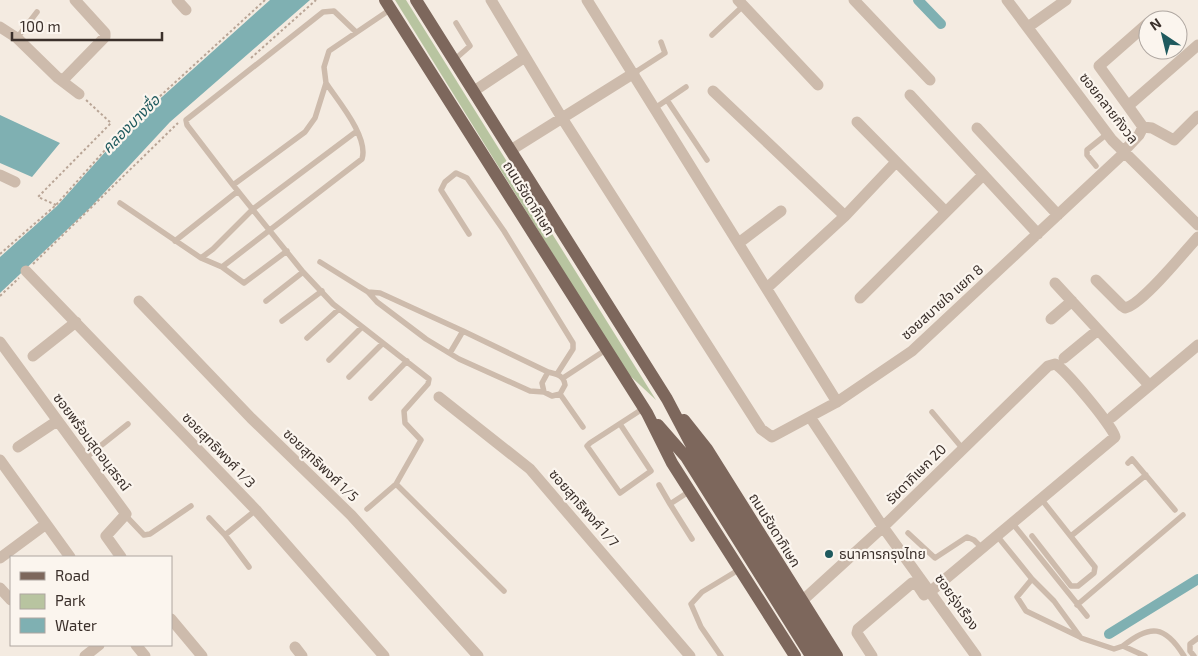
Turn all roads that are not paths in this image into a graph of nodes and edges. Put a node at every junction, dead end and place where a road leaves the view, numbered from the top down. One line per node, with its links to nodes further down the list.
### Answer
1 (75, 0): 25 (street)
2 (177, 0): 11 (street)
3 (416, 0): 23 (main road, ถนนรัชดาภิเษก)
4 (491, 0): 22 (street)
5 (587, 0): 24 (street)
6 (854, 0): 26 (street)
7 (1007, 0): 14 (street, ซอยคลายกังวล)
8 (1066, 0): 14 (street)
9 (741, 3): 18 (lane); 28 (street)
10 (388, 4): 16 (lane); 93 (main road, ถนนรัชดาภิเษก)
11 (186, 10)
12 (37, 12): 19 (lane)
13 (456, 23): 23 (lane)
14 (1028, 27): 43 (street, ซอยคลายกังวล)
15 (0, 28): 19 (street)
16 (356, 32): 27 (lane); 52 (lane)
17 (1138, 32): 35 (street)
18 (712, 34)
19 (17, 38): 25 (street)
20 (661, 42): 24 (lane)
21 (1198, 45): 35 (street)
22 (525, 57): 30 (street); 38 (street)
23 (454, 60): 30 (main road, ถนนรัชดาภิเษก)
24 (634, 73): 36 (street); 38 (street)
25 (61, 79): 32 (street)
26 (930, 80)
27 (326, 83): 42 (lane); 52 (lane)
28 (818, 85)
29 (686, 87): 34 (lane)
30 (474, 91): 44 (main road, ถนนรัชดาภิเษก)
31 (713, 91): 59 (street)
32 (79, 94)
33 (910, 95): 50 (street)
34 (667, 100): 36 (lane); 46 (lane)
35 (1128, 106): 40 (street)
36 (656, 108): 66 (street)
37 (1198, 116): 40 (street)
38 (562, 118): 44 (street); 112 (street, ซอยสบายใจ แยก 8)
39 (857, 122): 47 (street)
40 (1143, 127): 45 (street, ซอยสบายใจ แยก 8)
41 (977, 128): 58 (street)
42 (357, 130): 55 (lane); 61 (lane)
43 (1107, 134): 45 (street, ซอยคลายกังวล); 48 (lane)
44 (511, 150): 108 (main road, ถนนรัชดาภิเษก)
45 (1123, 152): 58 (street, ซอยสบายใจ แยก 8); 60 (street, ซอยคลายกังวล)
46 (707, 160)
47 (896, 162): 57 (street); 59 (street)
48 (1096, 166)
49 (0, 175): 51 (street)
50 (982, 176): 57 (street); 63 (street)
51 (15, 182)
52 (233, 185): 53 (lane)
53 (238, 191): 55 (lane); 65 (lane)
54 (120, 203): 65 (lane)
55 (253, 209): 61 (lane); 68 (lane)
56 (781, 211): 66 (street)
57 (946, 212): 78 (street)
58 (1058, 215): 63 (street, ซอยสบายใจ แยก 8)
59 (845, 216): 75 (street)
60 (1198, 225)
61 (271, 231): 67 (lane); 70 (lane)
62 (469, 234): 100 (lane)
63 (1038, 234): 109 (street, ซอยสบายใจ แยก 8)
64 (1198, 237): 73 (street)
65 (175, 241): 68 (lane)
66 (740, 242): 75 (street)
67 (287, 251): 70 (lane); 72 (lane)
68 (200, 258): 70 (lane)
69 (320, 262): 77 (lane)
70 (222, 267)
71 (26, 271): 85 (street, ซอยสุทธิพงศ์ 1/3)
72 (303, 272): 76 (lane); 80 (lane)
73 (1096, 280)
74 (1055, 283): 81 (street)
75 (768, 288): 109 (street)
76 (322, 291): 82 (lane); 84 (lane)
77 (368, 292): 88 (lane); 94 (lane)
78 (860, 298)
79 (139, 301): 168 (street, ซอยสุทธิพงศ์ 1/5)
80 (266, 301)
81 (1072, 301): 83 (street); 87 (street)
82 (339, 309): 86 (lane); 89 (lane)
83 (1051, 318)
84 (282, 321)
85 (76, 322): 95 (street); 132 (street, ซอยสุทธิพงศ์ 1/3)
86 (362, 327): 91 (lane); 97 (lane)
87 (1098, 330): 96 (street); 103 (street)
88 (463, 331): 94 (lane); 99 (lane)
89 (307, 338)
90 (0, 342): 114 (street, ซอยพร้อมสุดอนุสรณ์)
91 (383, 343): 98 (lane); 101 (lane)
92 (1198, 345): 103 (street)
93 (607, 349): 102 (lane); 110 (main road, ถนนรัชดาภิเษก)
94 (450, 353): 104 (lane)
95 (32, 356)
96 (1064, 358)
97 (328, 360)
98 (407, 361): 107 (lane); 125 (lane)
99 (548, 372): 100 (lane); 104 (lane)
100 (557, 374): 102 (lane)
101 (349, 377)
102 (563, 378): 105 (lane)
103 (1149, 385): 113 (street)
104 (544, 392): 105 (lane)
105 (560, 394): 117 (lane)
106 (439, 397): 169 (street, ซอยสุทธิพงศ์ 1/7)
107 (371, 398)
108 (668, 398): 155 (main road, ถนนรัชดาภิเษก); 173 (main road, ถนนรัชดาภิเษก)
109 (837, 402): 112 (street, ซอยสบายใจ แยก 8)
110 (646, 411): 116 (lane); 127 (main road, ถนนรัชดาภิเษก); 172 (main road, ถนนรัชดาภิเษก)
111 (932, 412): 119 (lane)
112 (810, 417): 139 (street, ซอยรุ่งเรือง)
113 (1112, 417)
114 (57, 421): 118 (street); 120 (street, ซอยพร้อมสุดอนุสรณ์)
115 (128, 424): 120 (lane)
116 (620, 424): 116 (lane)
117 (583, 427)
118 (18, 447)
119 (963, 448): 128 (street, รัชดาภิเษก 20); 139 (street, รัชดาภิเษก 20)
120 (84, 458): 135 (street, ซอยพร้อมสุดอนุสรณ์)
121 (0, 460): 123 (street)
122 (1128, 462): 124 (lane)
123 (4, 474): 137 (street)
124 (1146, 476): 133 (lane); 143 (lane)
125 (396, 484): 131 (lane); 153 (lane)
126 (659, 485): 129 (lane)
127 (690, 491): 129 (lane); 151 (main road, ถนนรัชดาภิเษก)
128 (1042, 500): 138 (street); 143 (lane)
129 (670, 504): 145 (lane)
130 (191, 506): 135 (lane)
131 (367, 509)
132 (256, 510): 141 (lane); 167 (street, ซอยสุทธิพงศ์ 1/3)
133 (1174, 510)
134 (1183, 515): 156 (lane)
135 (126, 516): 148 (street)
136 (209, 518): 141 (lane)
137 (46, 524): 147 (street); 149 (street)
138 (1013, 524): 144 (street); 156 (lane)
139 (883, 527): 154 (street, ซอยรุ่งเรือง); 155 (street, รัชดาภิเษก 20)
140 (908, 533): 146 (lane)
141 (225, 535): 150 (lane)
142 (1032, 536): 143 (lane)
143 (1071, 536)
144 (998, 537): 146 (street); 152 (lane)
145 (692, 539)
146 (983, 549): 154 (street)
147 (69, 556)
148 (120, 556)
149 (0, 558)
150 (249, 567)
151 (740, 570): 170 (lane); 171 (main road, ถนนรัชดาภิเษก)
152 (1032, 579): 159 (lane); 159 (lane)
153 (504, 591)
154 (931, 591): 177 (street, ซอยรุ่งเรือง)
155 (802, 602): 174 (main road, ถนนรัชดาภิเษก)
156 (1077, 605): 157 (lane)
157 (1087, 616)
158 (173, 626): 166 (street)
159 (1081, 638): 163 (lane)
160 (1198, 638): 180 (lane)
161 (98, 646): 164 (street)
162 (137, 646): 165 (street)
163 (1123, 646): 178 (lane); 179 (lane)
164 (84, 656)
165 (146, 656)
166 (202, 656)
167 (384, 656)
168 (478, 656)
169 (690, 656)
170 (721, 656)
171 (795, 656)
172 (811, 656)
173 (824, 656)
174 (837, 656)
175 (872, 656): 176 (street)
176 (967, 656)
177 (976, 656)
178 (1145, 656)
179 (1184, 656)
180 (1194, 656)

